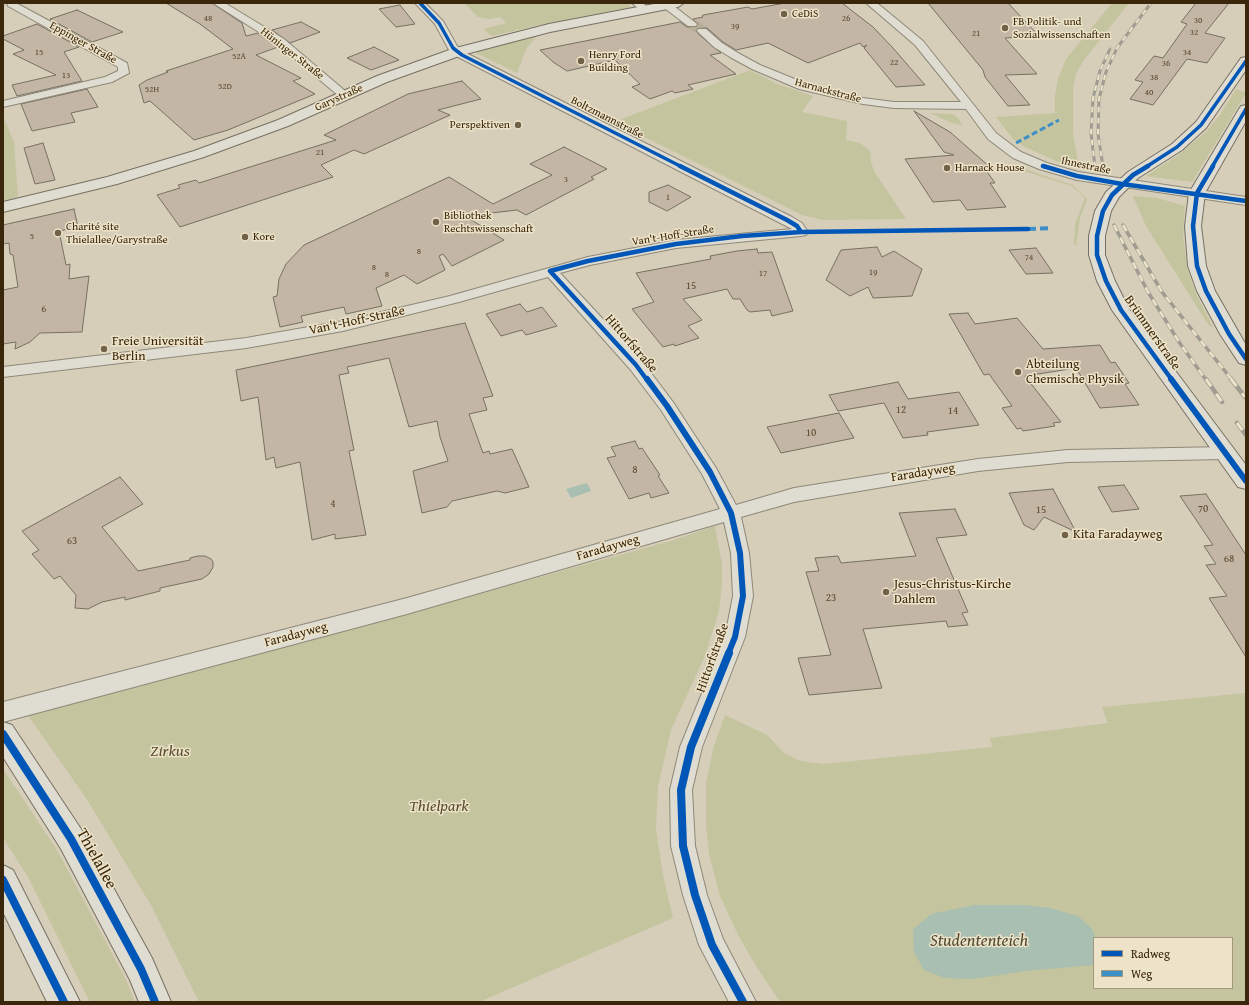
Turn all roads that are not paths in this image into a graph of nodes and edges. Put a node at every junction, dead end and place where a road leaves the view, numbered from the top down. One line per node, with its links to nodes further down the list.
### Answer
1 (218, 3): 11 (street, Hüninger Straße)
2 (420, 3): 9 (street)
3 (871, 3): 13 (street, Ihnestraße)
4 (9, 4): 12 (street, Eppinger Straße)
5 (672, 4): 6 (main road, Garystraße); 7 (street)
6 (640, 6): 9 (main road, Garystraße)
7 (692, 24)
8 (702, 31): 13 (street, Harnackstraße)
9 (457, 52): 11 (main road, Garystraße); 19 (street, Boltzmannstraße)
10 (1243, 69): 15 (main road, Brümmerstraße)
11 (344, 95): 18 (main road, Garystraße)
12 (3, 104)
13 (969, 106): 15 (street, Ihnestraße)
14 (1246, 109): 16 (main road)
15 (1122, 184): 16 (street, Ihnestraße); 23 (main road, Brümmerstraße)
16 (1197, 194): 17 (street, Ihnestraße); 21 (main road)
17 (1246, 201)
18 (3, 208)
19 (801, 232): 20 (street, Van't-Hoff-Straße)
20 (550, 271): 22 (street, Van't-Hoff-Straße); 25 (street, Hittorfstraße)
21 (1246, 359)
22 (3, 372)
23 (1225, 453): 24 (main road, Brümmerstraße); 25 (street, Faradayweg)
24 (1246, 481)
25 (731, 513): 26 (street, Faradayweg); 31 (street, Hittorfstraße)
26 (3, 712)
27 (3, 734): 30 (main road, Thielallee)
28 (3, 880): 29 (main road)
29 (64, 1002)
30 (155, 1002)
31 (743, 1002)

